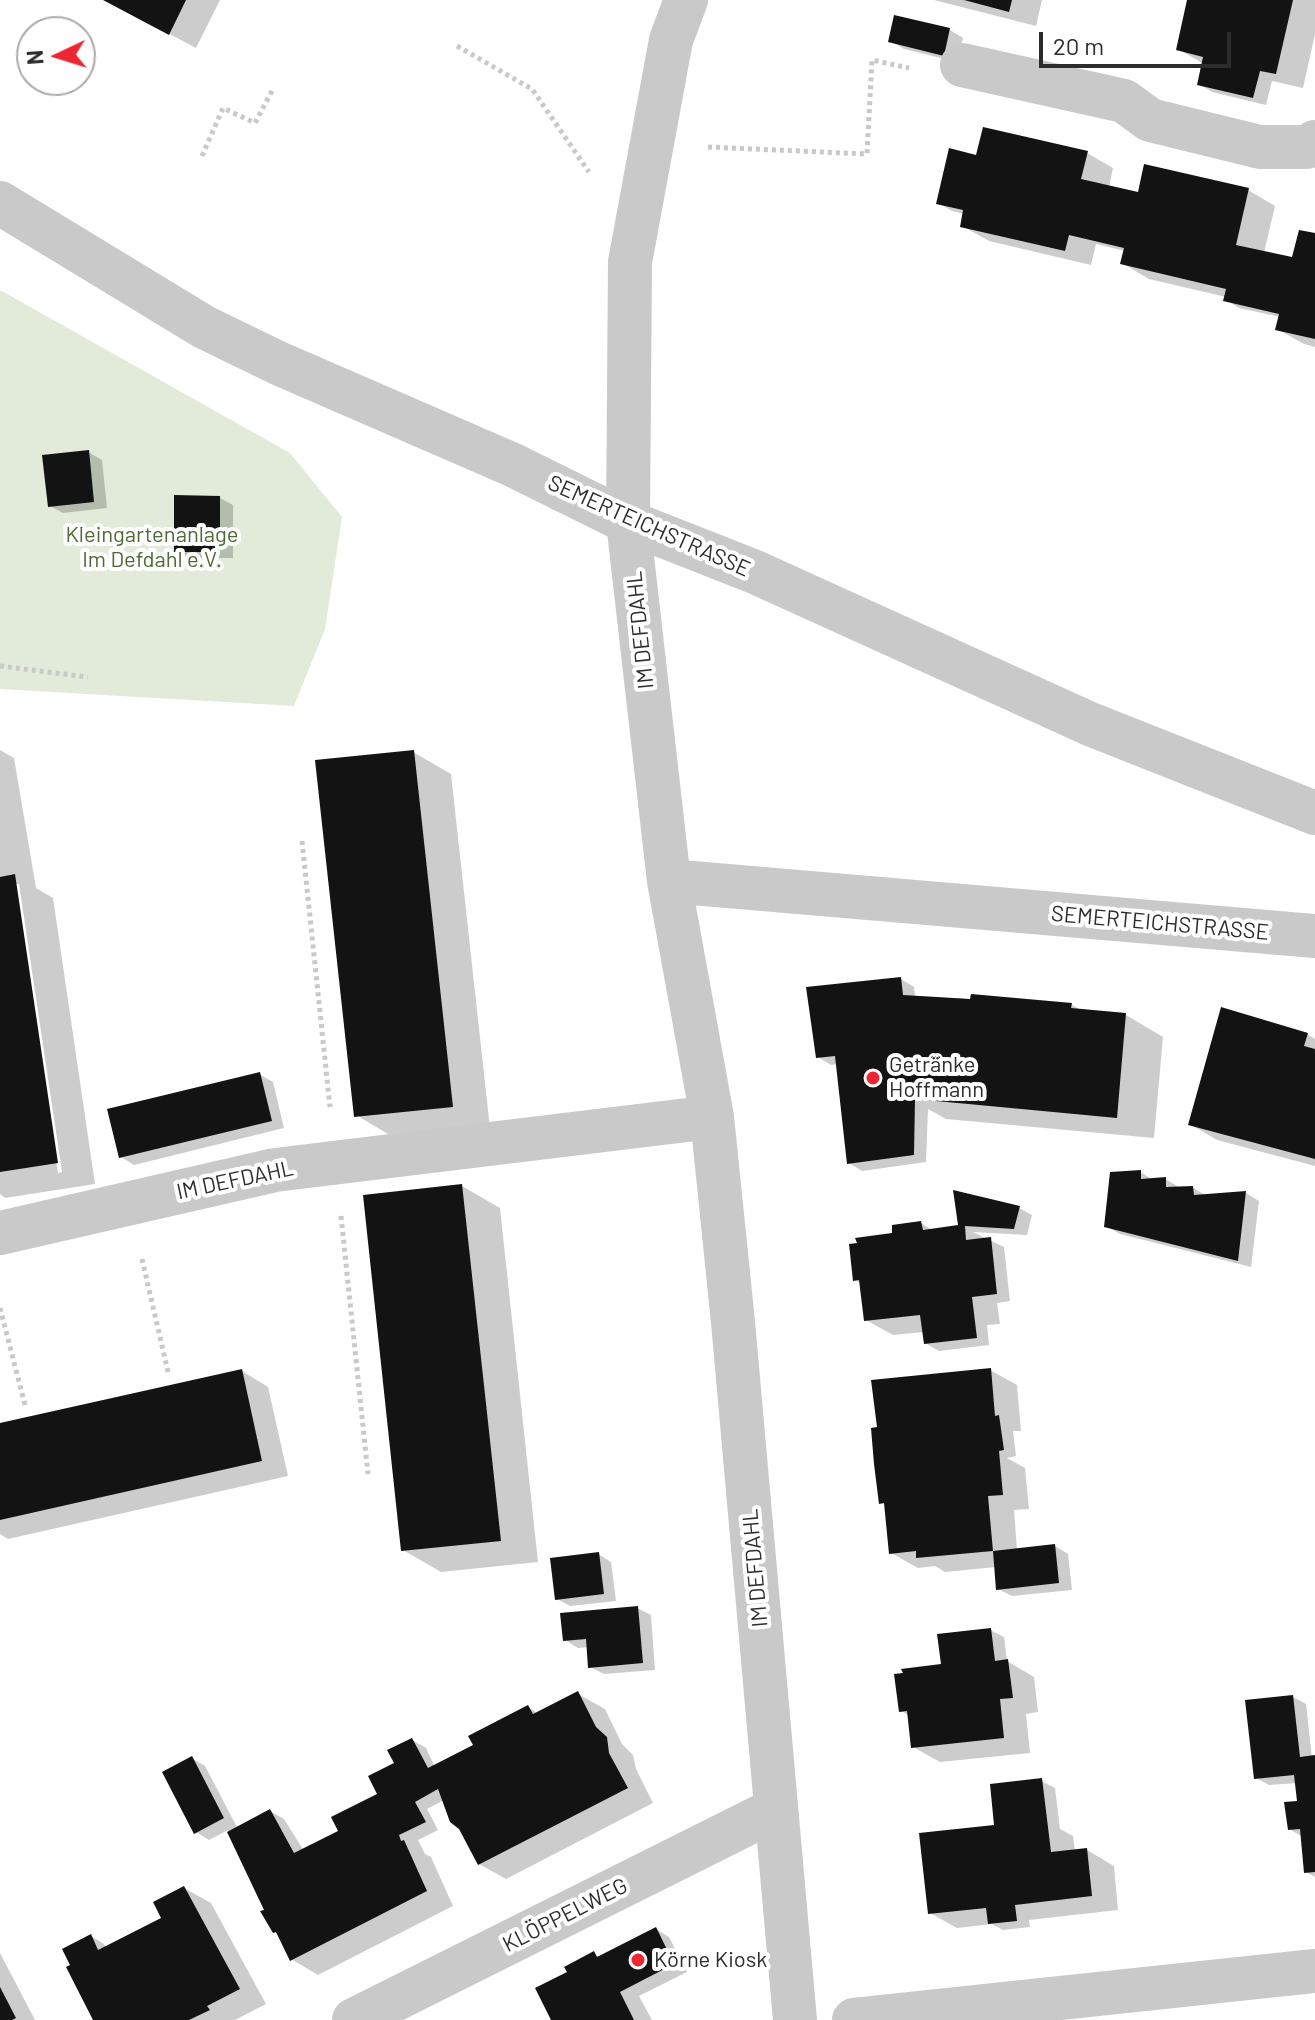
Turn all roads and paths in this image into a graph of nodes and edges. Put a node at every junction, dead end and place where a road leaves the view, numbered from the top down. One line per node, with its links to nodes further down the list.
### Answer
1 (686, 0): 5 (street, IM DEFDAHL)
2 (457, 46): 8 (path)
3 (962, 65): 5 (path); 6 (street)
4 (273, 89): 7 (path)
5 (651, 145): 10 (street, IM DEFDAHL)
6 (1312, 148)
7 (202, 156)
8 (591, 175)
9 (0, 203): 10 (street, SEMERTEICHSTRASSE)
10 (628, 522): 13 (street, SEMERTEICHSTRASSE); 14 (street, IM DEFDAHL)
11 (0, 666): 12 (path)
12 (88, 677)
13 (1315, 813)
14 (669, 881): 15 (street, SEMERTEICHSTRASSE); 16 (street, IM DEFDAHL)
15 (1315, 936)
16 (712, 1117): 17 (street, IM DEFDAHL); 22 (street, IM DEFDAHL)
17 (128, 1203): 18 (street, IM DEFDAHL); 20 (path)
18 (0, 1233)
19 (0, 1308): 21 (path)
20 (168, 1372)
21 (25, 1405)
22 (776, 1809): 24 (street, KLÖPPELWEG); 25 (street, IM DEFDAHL)
23 (1315, 1971): 26 (street)
24 (354, 2020)
25 (795, 2020)
26 (854, 2020)

